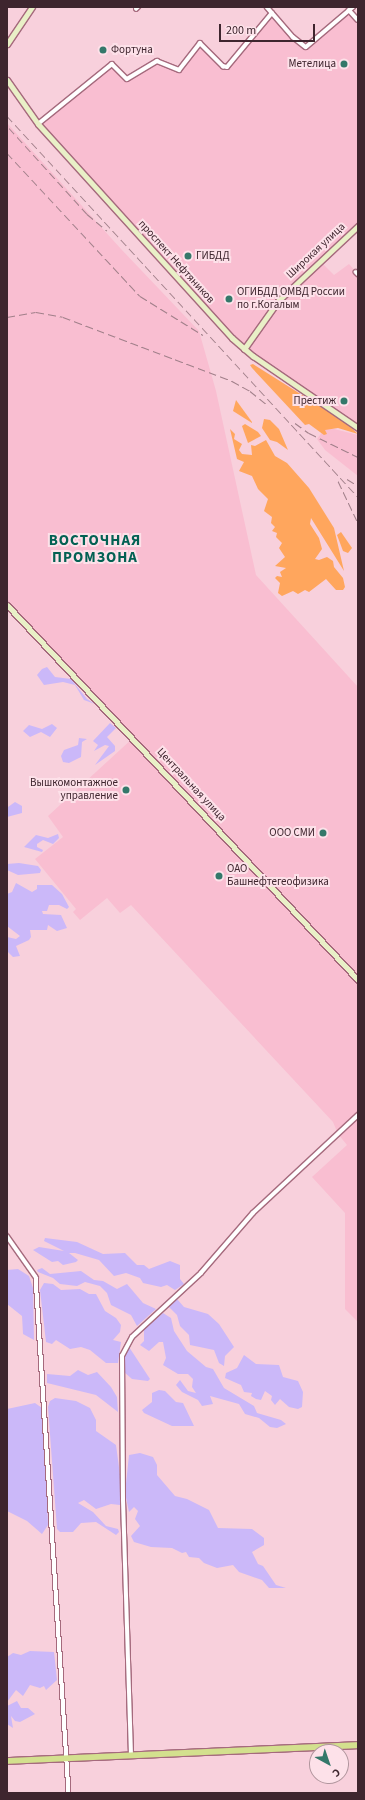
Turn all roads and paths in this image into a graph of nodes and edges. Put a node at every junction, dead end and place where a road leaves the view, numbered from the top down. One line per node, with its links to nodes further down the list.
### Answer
1 (32, 7): 7 (street)
2 (267, 7): 5 (street)
3 (353, 7): 4 (street)
4 (349, 10): 5 (street); 6 (street)
5 (272, 13): 9 (street)
6 (358, 20)
7 (7, 44)
8 (7, 80): 9 (street, проспект Нефтяников)
9 (38, 124): 11 (street, проспект Нефтяников)
10 (358, 226): 11 (street, Широкая улица)
11 (244, 349): 12 (street, проспект Нефтяников)
12 (358, 428)
13 (7, 605): 14 (street, Центральная улица)
14 (358, 980)
15 (358, 1115): 18 (street)
16 (7, 1236): 19 (street)
17 (358, 1745): 18 (main road)
18 (131, 1755): 19 (main road)
19 (67, 1757): 20 (main road); 21 (street)
20 (7, 1761)
21 (68, 1793)

